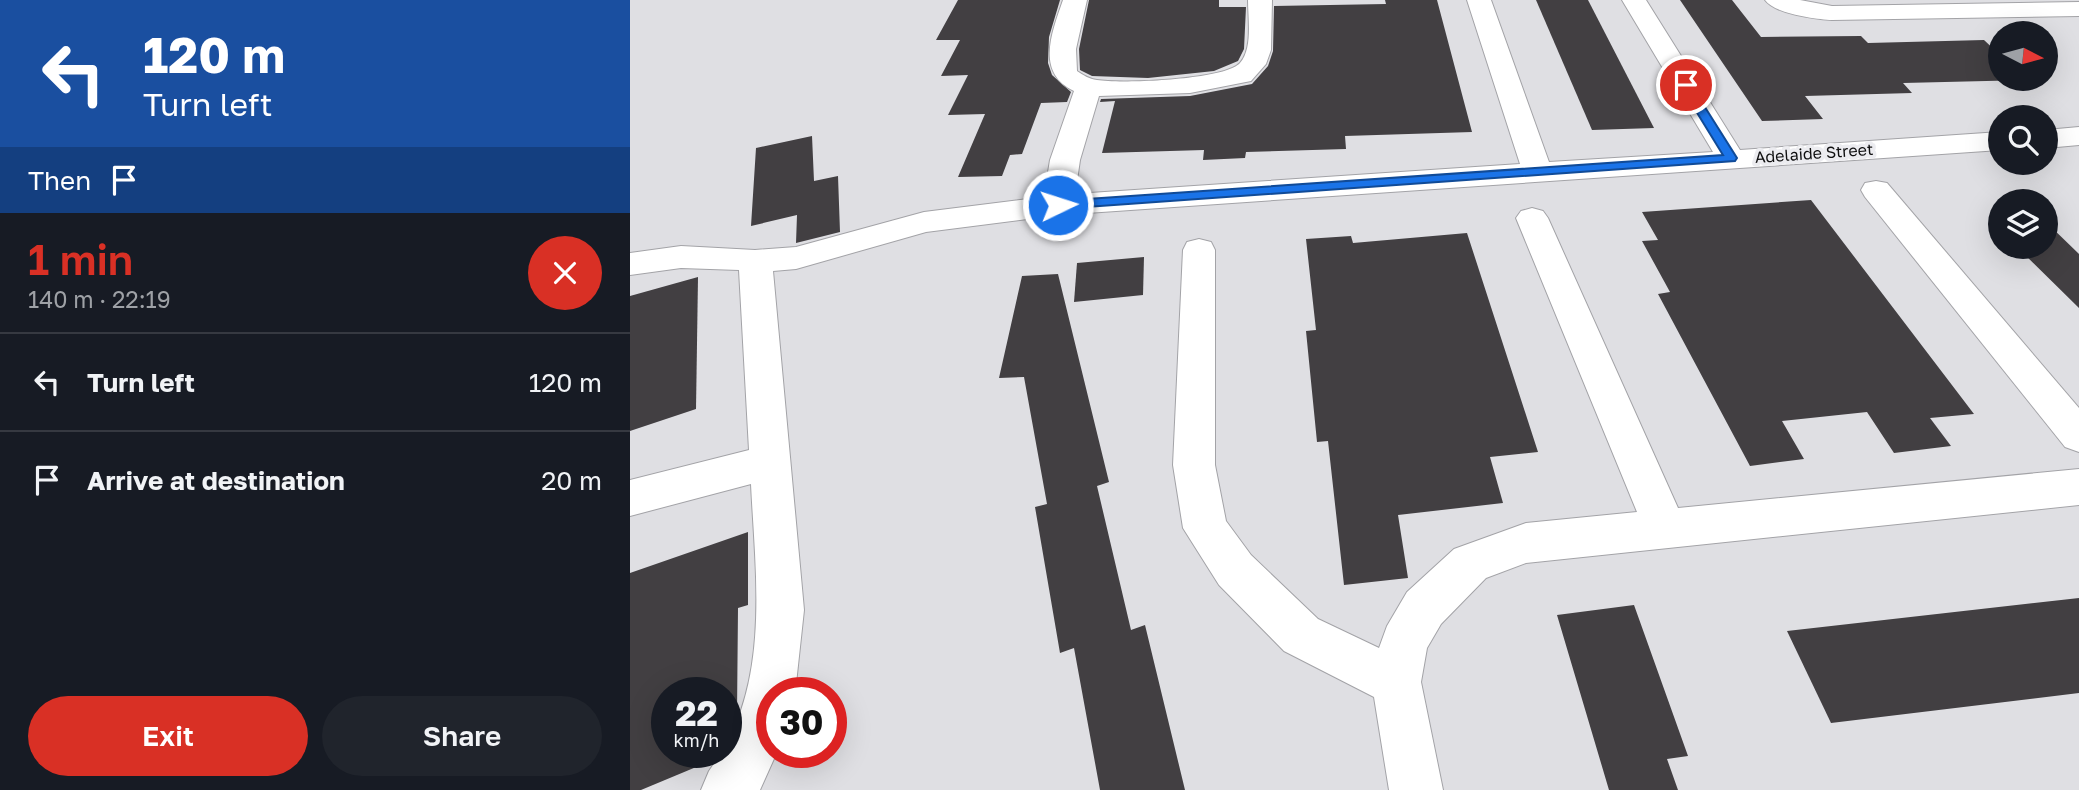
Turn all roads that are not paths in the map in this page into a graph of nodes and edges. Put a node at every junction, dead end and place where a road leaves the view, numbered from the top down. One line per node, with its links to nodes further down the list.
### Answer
1 (1075, 0): 7 (street)
2 (1260, 0): 7 (street)
3 (1479, 0): 12 (street)
4 (1634, 0): 11 (street)
5 (1777, 0): 6 (street)
6 (2079, 9)
7 (1088, 87): 14 (street)
8 (2079, 136): 9 (street)
9 (2058, 137)
10 (1988, 142): 11 (street, Adelaide Street)
11 (1731, 158): 12 (street, Adelaide Street)
12 (1537, 172): 14 (street, Adelaide Street)
13 (1876, 190): 19 (street)
14 (1058, 205): 17 (street, Adelaide Street)
15 (1532, 218): 23 (street)
16 (1199, 250): 24 (street)
17 (755, 261): 18 (street, Adelaide Street); 20 (street)
18 (630, 264)
19 (2079, 436)
20 (771, 461): 22 (street); 25 (street)
21 (2079, 486): 23 (street)
22 (630, 498)
23 (1665, 528): 24 (street)
24 (1396, 682): 26 (street)
25 (728, 790)
26 (1416, 790)

